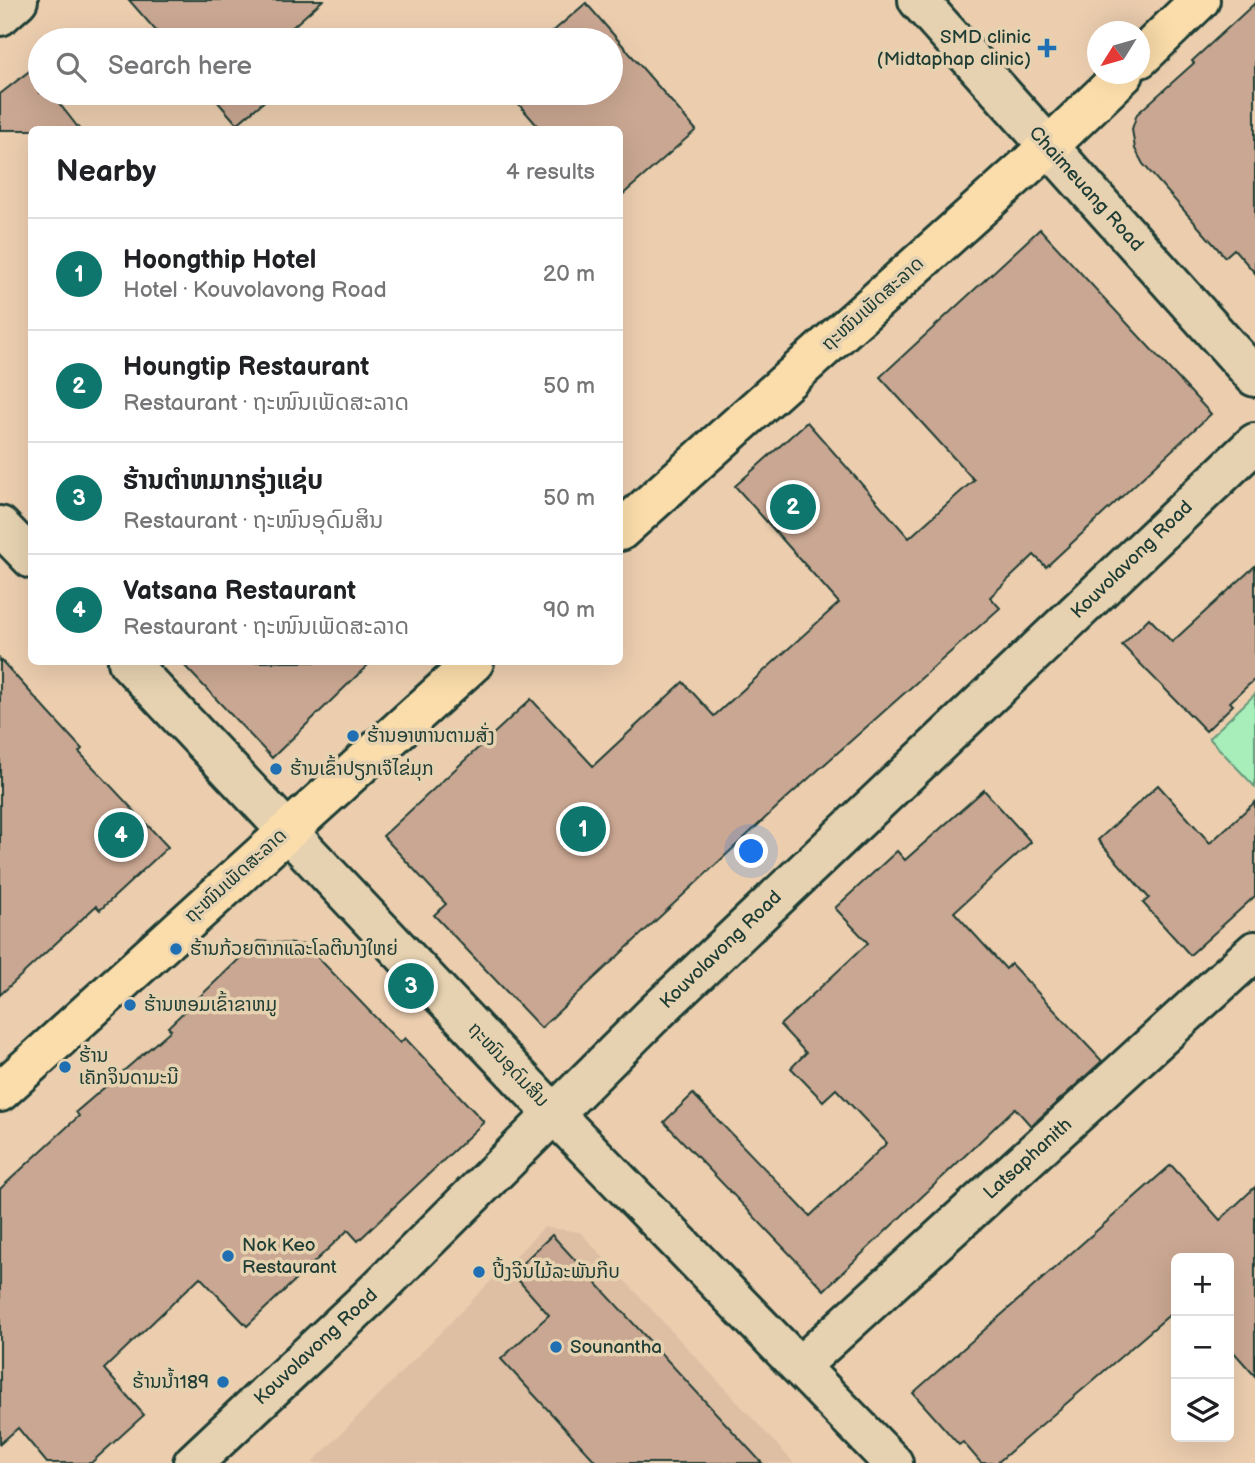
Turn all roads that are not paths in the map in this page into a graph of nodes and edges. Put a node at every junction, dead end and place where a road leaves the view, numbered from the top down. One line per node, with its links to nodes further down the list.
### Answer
1 (18, 0): 4 (street)
2 (918, 0): 7 (street, Chaimeuang Road)
3 (1200, 0): 5 (main road)
4 (0, 16)
5 (1150, 48)
6 (1114, 84): 7 (main road, ຖະໜົນເພັດສະລາດ)
7 (1048, 147): 8 (street, Chaimeuang Road); 11 (main road, ຖະໜົນເພັດສະລາດ)
8 (1255, 377)
9 (1255, 443): 18 (street, Kouvolavong Road)
10 (0, 526): 12 (street)
11 (623, 528)
12 (28, 555)
13 (131, 665): 15 (street, ຖະໜົນອຸດົມສິນ)
14 (471, 665): 15 (main road, ຖະໜົນເພັດສະລາດ)
15 (286, 830): 17 (main road, ຖະໜົນເພັດສະລາດ); 18 (street, ຖະໜົນອຸດົມສິນ)
16 (1255, 951): 19 (street, Latsaphanith)
17 (0, 1092)
18 (553, 1113): 19 (street, ຖະໜົນອຸດົມສິນ); 20 (street, Kouvolavong Road)
19 (800, 1366): 21 (street, ຖະໜົນອຸດົມສິນ)
20 (193, 1463)
21 (893, 1463)

